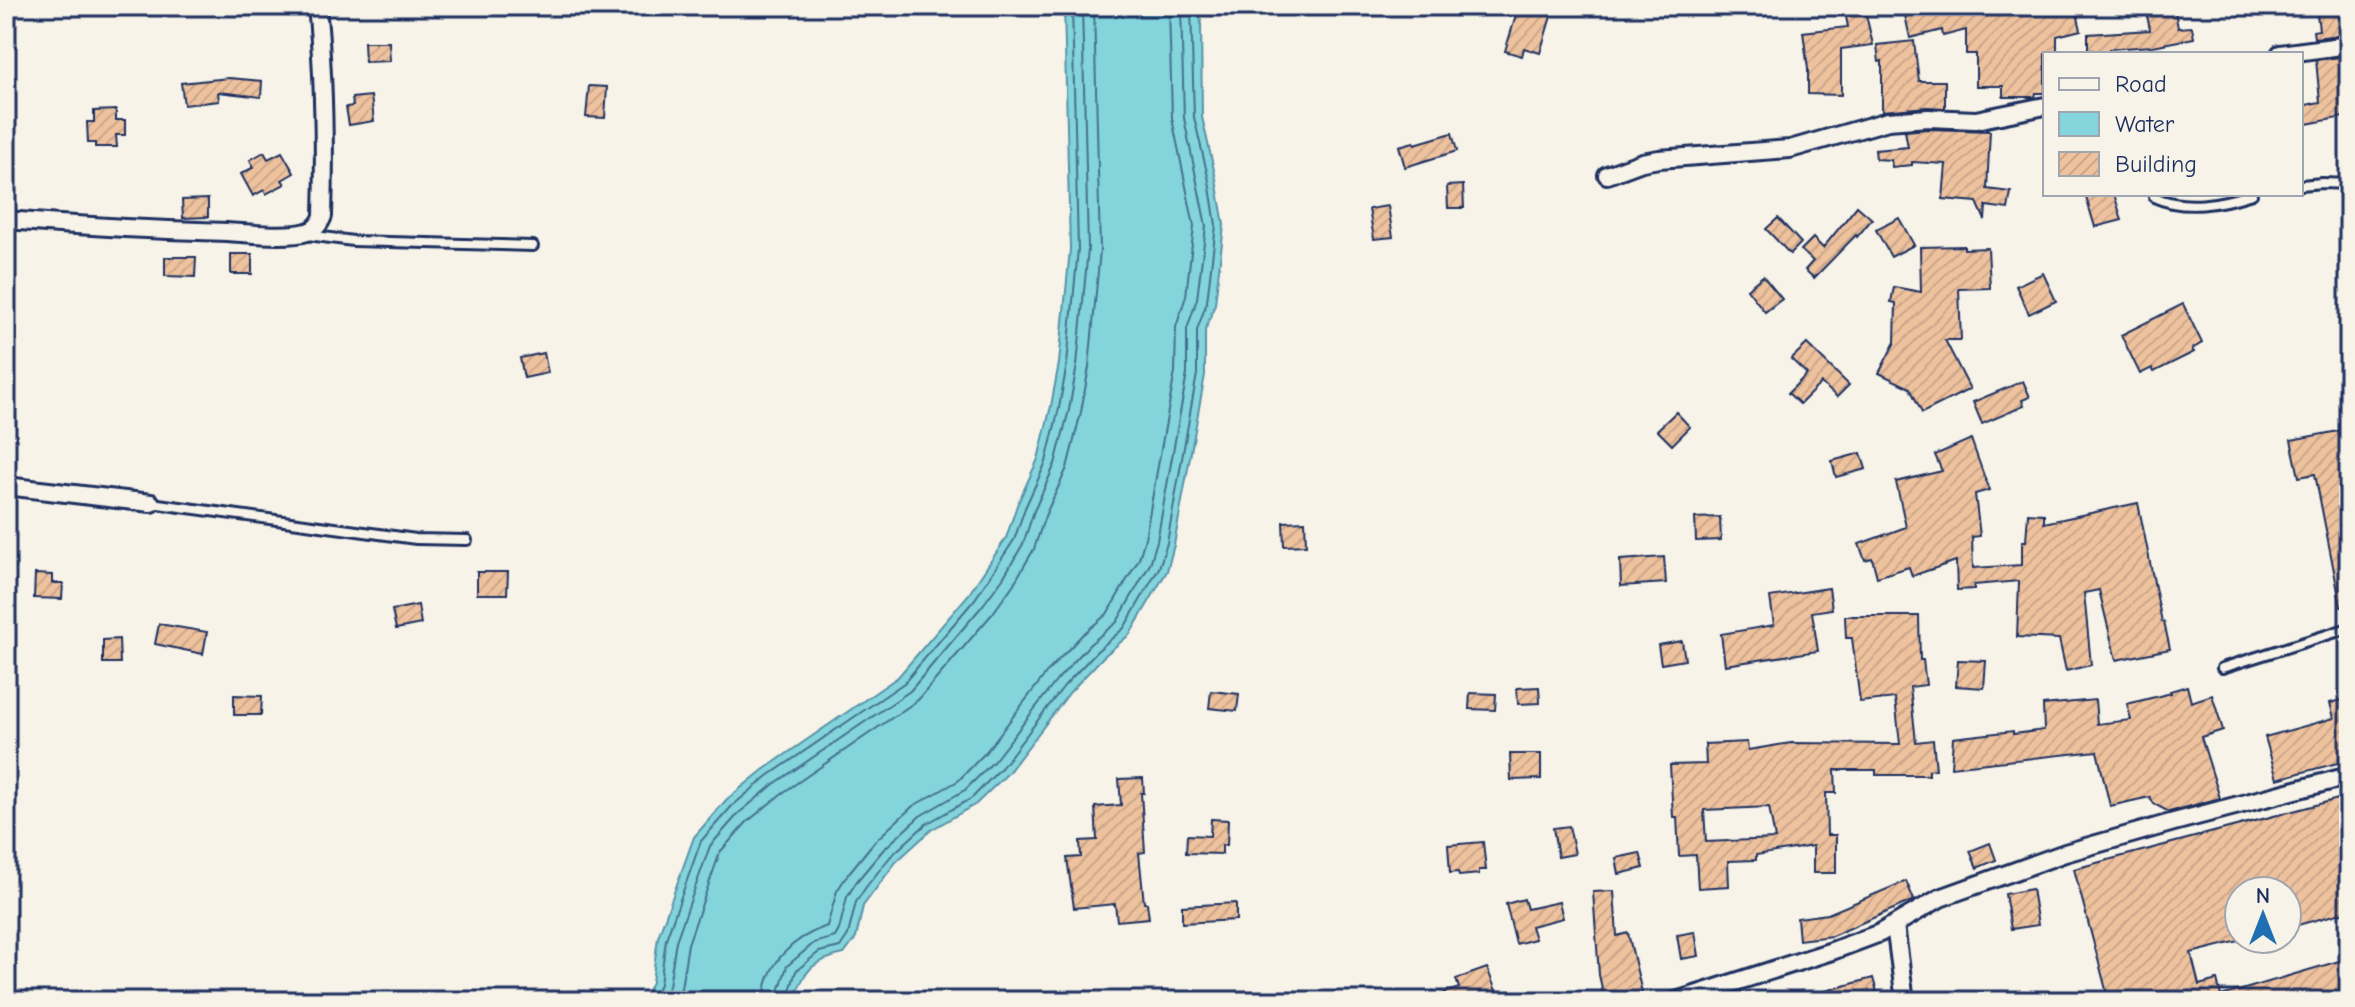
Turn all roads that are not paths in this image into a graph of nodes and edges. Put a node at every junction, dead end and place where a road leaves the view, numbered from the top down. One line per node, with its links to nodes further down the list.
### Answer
1 (317, 6): 11 (street)
2 (2349, 45): 3 (street)
3 (2295, 52)
4 (2043, 106): 5 (street)
5 (1607, 175)
6 (2349, 184): 7 (lane)
7 (2303, 185)
8 (2242, 196): 9 (lane)
9 (2154, 197)
10 (6, 220): 11 (street)
11 (300, 234): 12 (lane)
12 (533, 246)
13 (6, 486): 14 (street)
14 (151, 503): 15 (lane)
15 (467, 540)
16 (2349, 628): 17 (lane)
17 (2222, 668)
18 (2349, 776): 19 (street)
19 (1895, 925): 20 (street); 21 (street)
20 (1676, 1001)
21 (1905, 1001)

